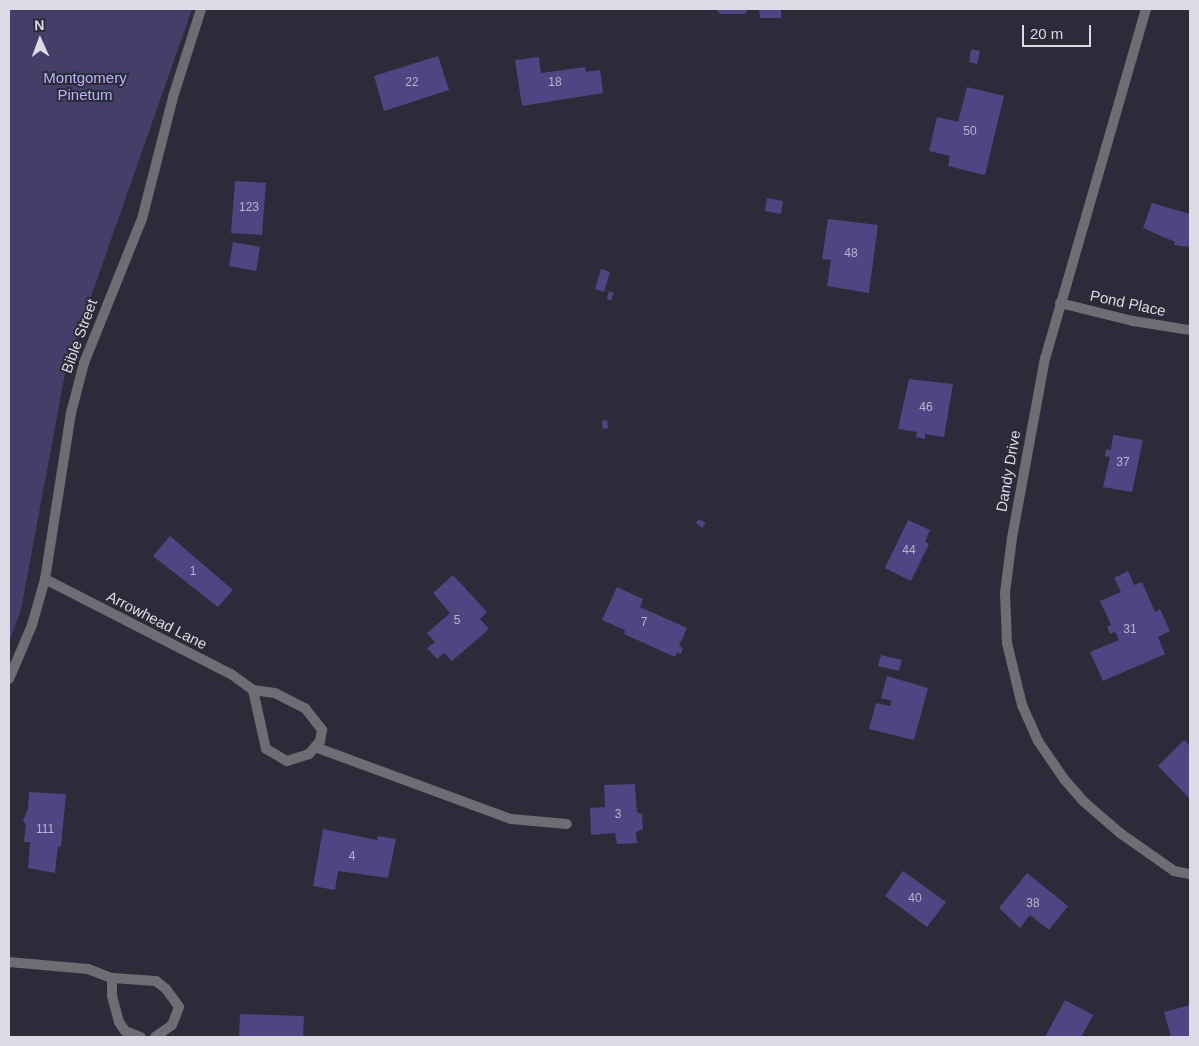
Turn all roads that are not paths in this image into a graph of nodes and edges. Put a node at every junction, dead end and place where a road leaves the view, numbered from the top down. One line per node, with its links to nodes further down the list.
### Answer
1 (201, 9): 5 (street, Bible Street)
2 (1146, 9): 3 (street, Dandy Drive)
3 (1060, 302): 4 (street, Pond Place); 10 (street, Dandy Drive)
4 (1190, 330)
5 (45, 579): 6 (street, Bible Street); 7 (street, Arrowhead Lane)
6 (9, 679)
7 (253, 690): 8 (street, Arrowhead Lane); 8 (street)
8 (315, 747): 9 (street)
9 (567, 824)
10 (1190, 874)
11 (9, 962): 12 (street)
12 (112, 978): 13 (street); 14 (street)
13 (141, 1037)
14 (155, 1037)

